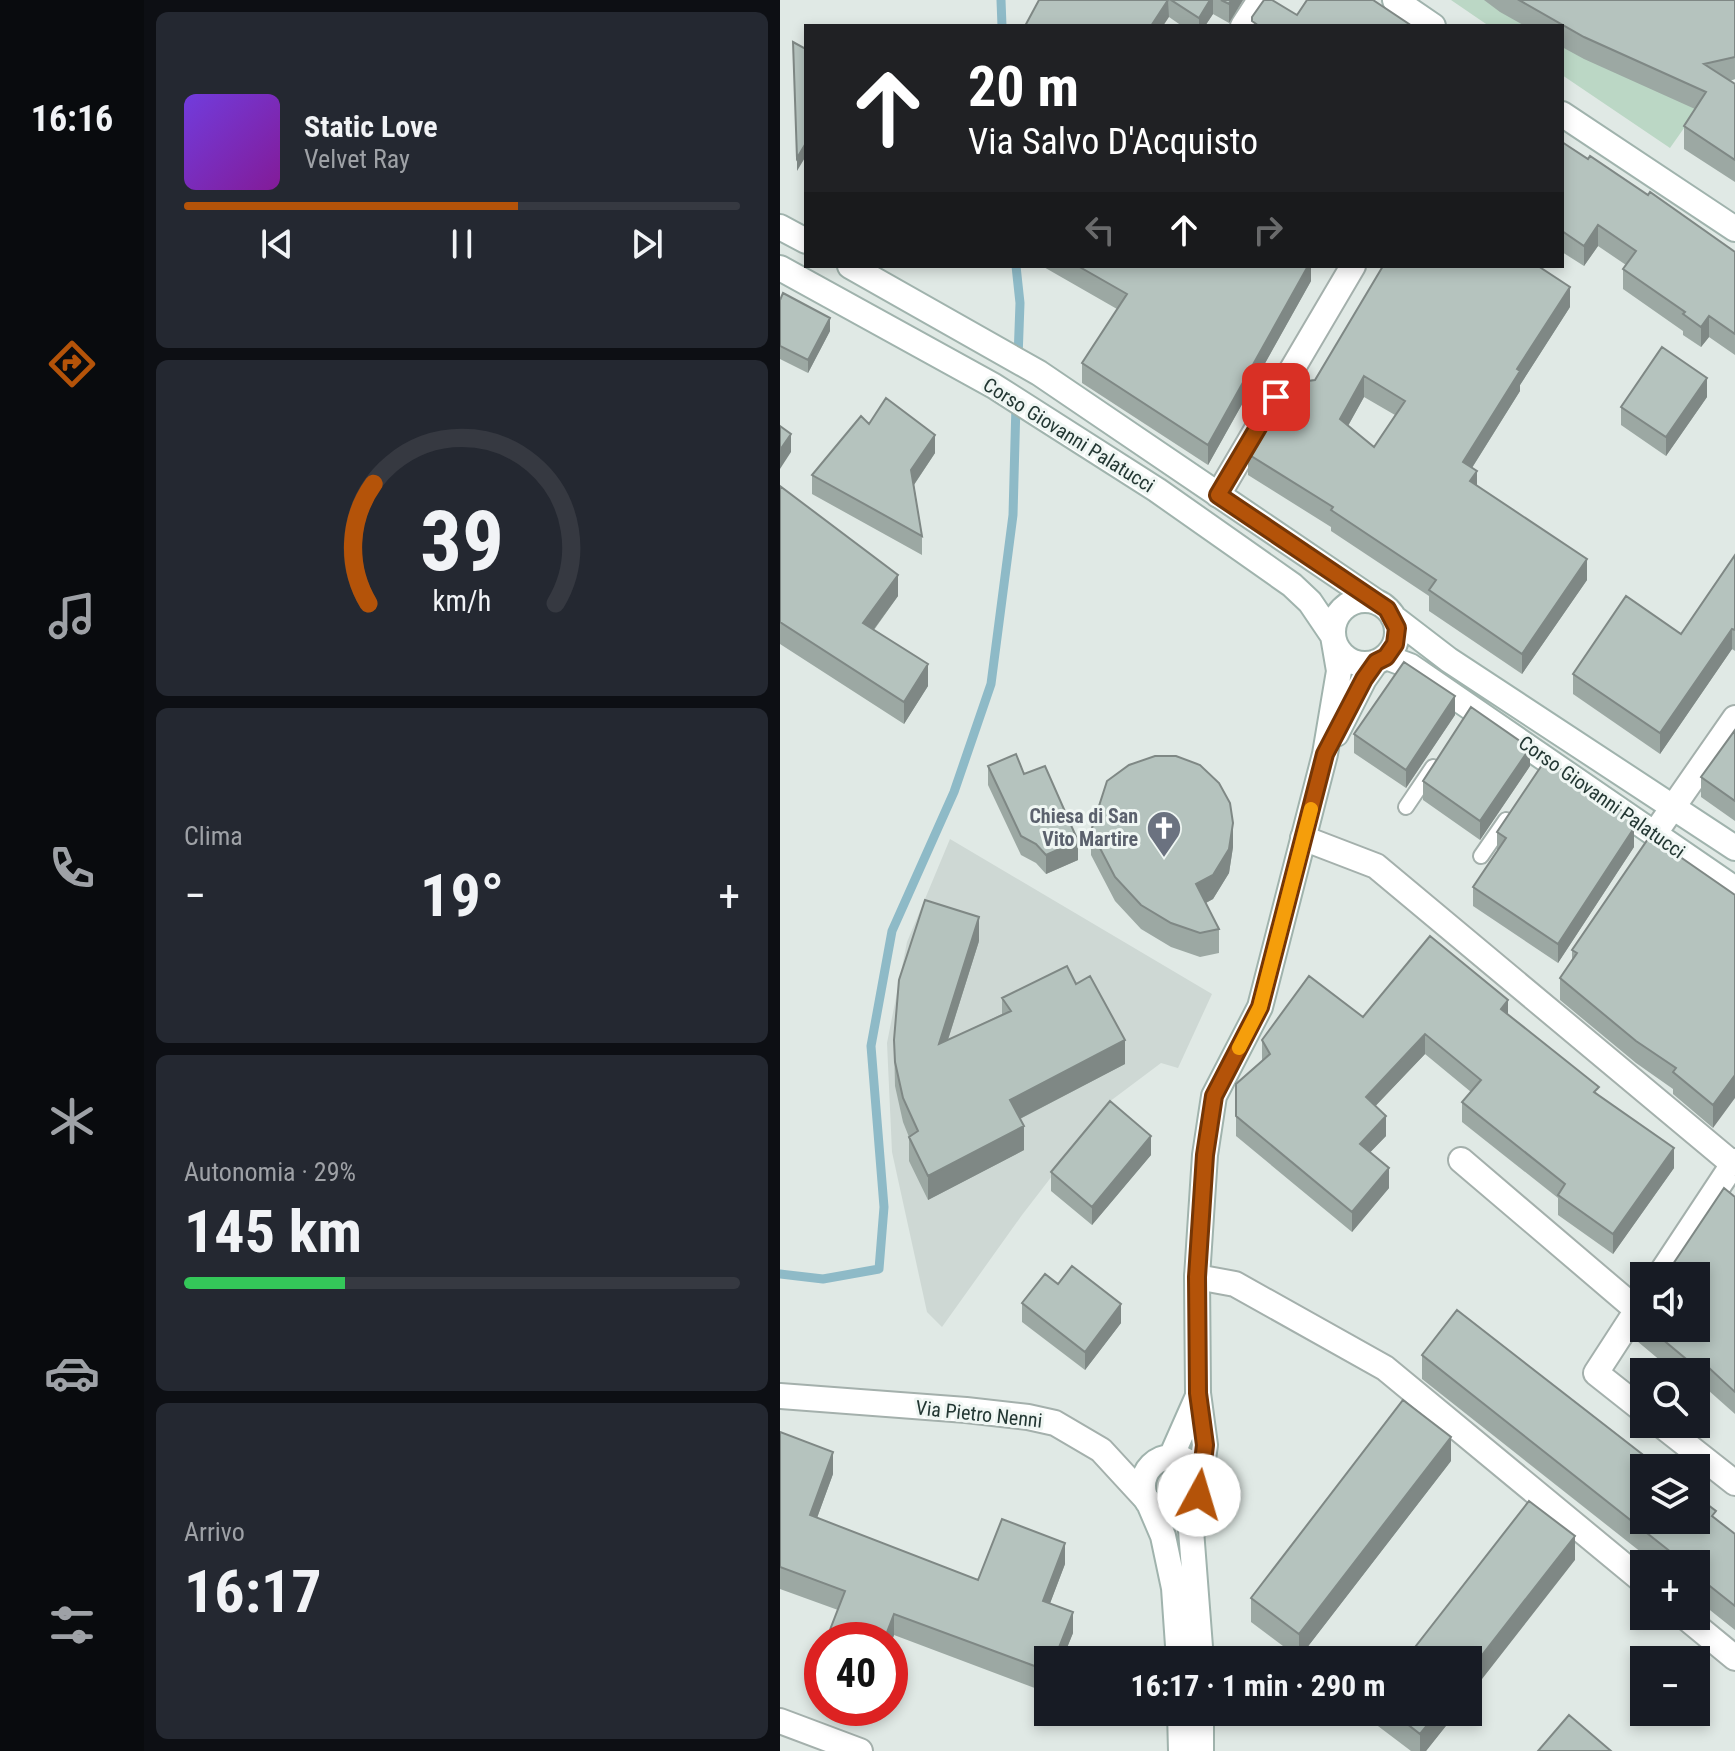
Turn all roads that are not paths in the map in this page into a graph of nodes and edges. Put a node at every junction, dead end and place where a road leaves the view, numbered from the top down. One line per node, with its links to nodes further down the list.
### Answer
1 (1260, 0): 3 (street)
2 (1395, 0): 4 (street)
3 (1244, 24)
4 (1430, 24)
5 (1564, 115): 7 (street)
6 (780, 227): 8 (street)
7 (1735, 229)
8 (804, 240)
9 (780, 268): 13 (street, Corso Giovanni Palatucci)
10 (854, 268): 12 (street, Corso Giovanni Palatucci)
11 (1345, 269): 16 (street)
12 (879, 282): 13 (street); 14 (street, Corso Giovanni Palatucci)
13 (862, 313): 15 (street, Corso Giovanni Palatucci)
14 (957, 326): 15 (street); 16 (street, Corso Giovanni Palatucci)
15 (940, 357): 17 (street, Corso Giovanni Palatucci)
16 (1218, 495): 17 (street); 18 (street, Corso Giovanni Palatucci)
17 (1201, 521): 19 (street, Corso Giovanni Palatucci)
18 (1386, 610): 19 (street); 20 (street); 26 (street, Corso Giovanni Palatucci)
19 (1333, 636): 20 (street, Corso Giovanni Palatucci); 22 (street)
20 (1381, 660): 22 (street); 28 (street, Corso Giovanni Palatucci)
21 (1735, 718): 26 (street)
22 (1325, 754): 27 (street)
23 (1439, 757): 24 (lane)
24 (1406, 807)
25 (1514, 808): 30 (lane)
26 (1671, 808): 28 (street); 29 (street, Corso Giovanni Palatucci)
27 (1303, 838): 33 (street); 35 (street)
28 (1650, 840): 31 (street, Corso Giovanni Palatucci)
29 (1735, 848)
30 (1481, 856)
31 (1735, 889)
32 (1461, 1160): 36 (street)
33 (1734, 1162): 34 (street)
34 (1668, 1262)
35 (1197, 1277): 38 (street); 46 (street)
36 (1630, 1297)
37 (1630, 1320): 40 (street)
38 (1198, 1393): 42 (street); 44 (street)
39 (780, 1396): 45 (street, Via Pietro Nenni)
40 (1630, 1400)
41 (1678, 1438): 43 (street)
42 (1171, 1457): 44 (street); 45 (street)
43 (1735, 1483)
44 (1198, 1491): 45 (street); 49 (street)
45 (1148, 1501): 48 (street)
46 (1630, 1570)
47 (1701, 1630): 50 (street)
48 (1178, 1646)
49 (1200, 1646)
50 (1735, 1658)
51 (780, 1721): 54 (street)
52 (1180, 1726): 55 (street)
53 (1201, 1726): 56 (street)
54 (860, 1751)
55 (1181, 1751)
56 (1201, 1751)

